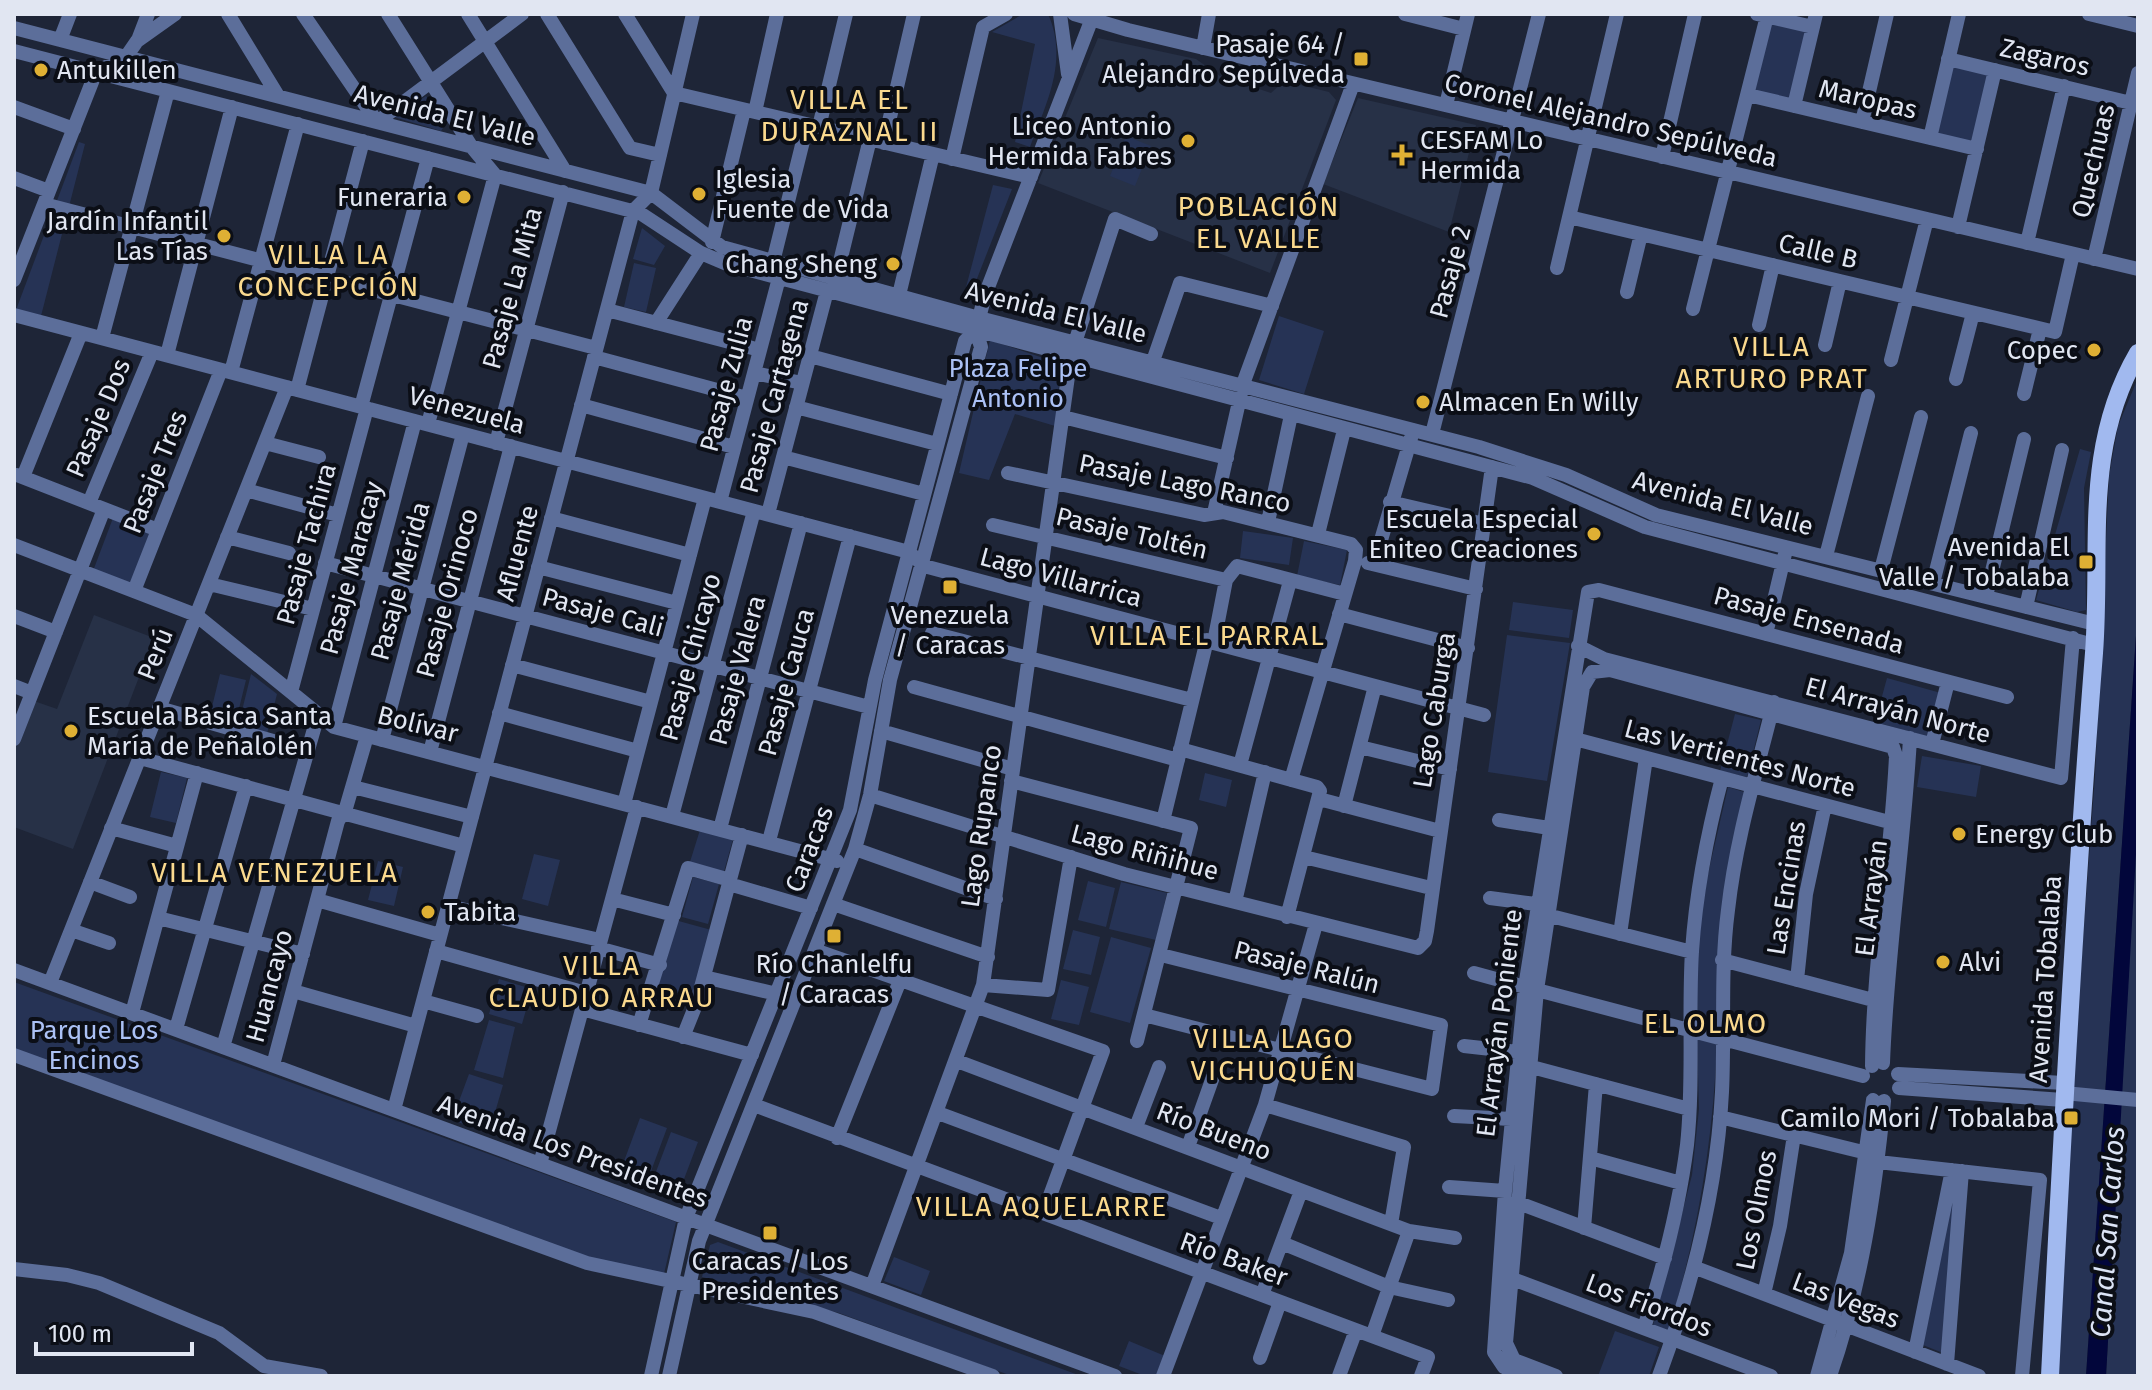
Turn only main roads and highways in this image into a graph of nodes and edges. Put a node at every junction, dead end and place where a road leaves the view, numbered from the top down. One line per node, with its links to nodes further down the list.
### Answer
1 (2138, 353): 2 (main road, Avenida Tobalaba)
2 (2050, 1376)

